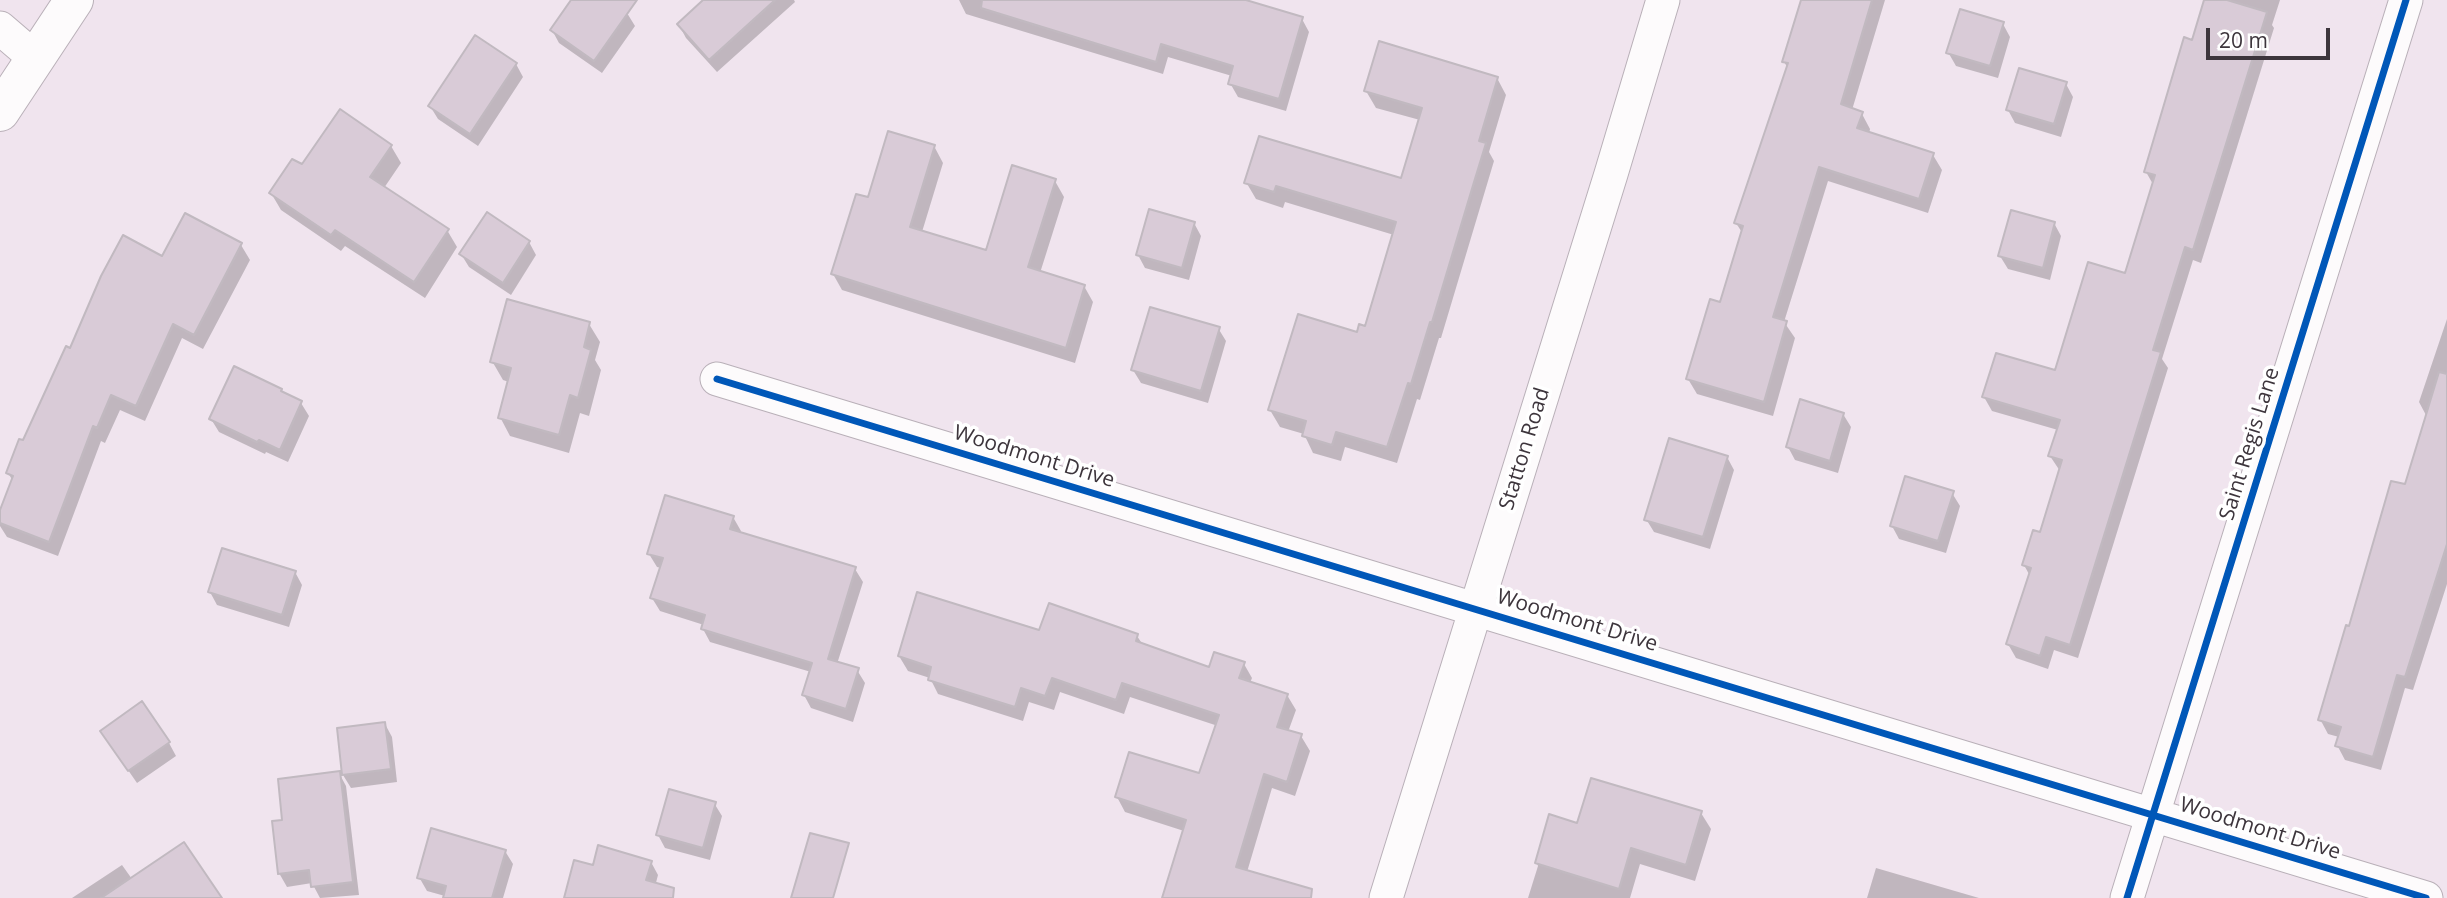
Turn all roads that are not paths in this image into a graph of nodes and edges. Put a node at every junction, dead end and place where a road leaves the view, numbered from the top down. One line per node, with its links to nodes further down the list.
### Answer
1 (74, 0): 5 (street)
2 (1663, 0): 8 (street, Statton Road)
3 (2406, 0): 9 (street, Saint Regis Lane)
4 (0, 28): 5 (street)
5 (35, 58): 6 (street)
6 (0, 112)
7 (716, 379): 8 (street, Woodmont Drive)
8 (1476, 609): 9 (street, Woodmont Drive); 10 (street, Statton Road)
9 (2152, 815): 11 (street, Saint Regis Lane); 12 (street, Woodmont Drive)
10 (1386, 898)
11 (2127, 898)
12 (2426, 898)

